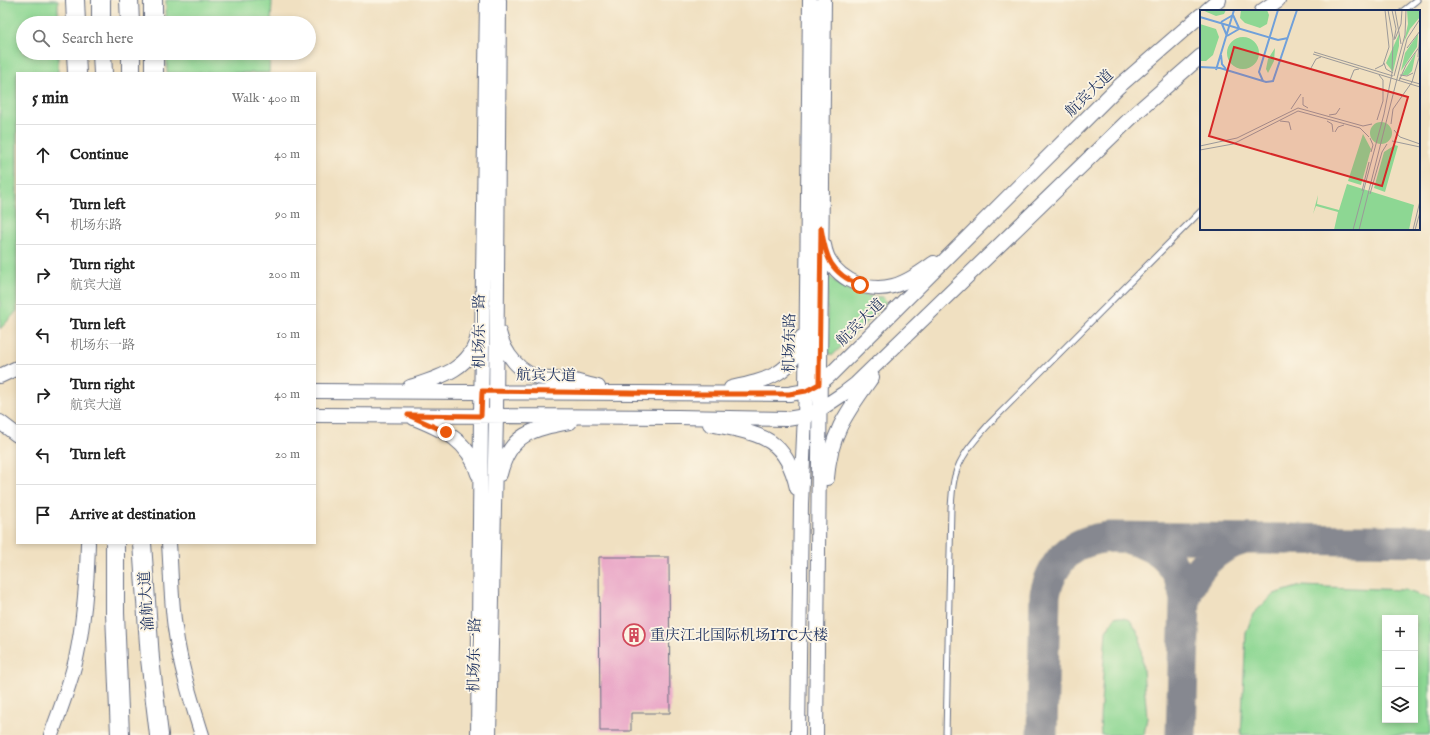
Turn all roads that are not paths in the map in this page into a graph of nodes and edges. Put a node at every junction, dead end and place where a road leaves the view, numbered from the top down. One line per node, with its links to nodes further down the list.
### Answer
1 (75, 0): 15 (highway)
2 (101, 0): 16 (highway)
3 (129, 0): 17 (highway)
4 (153, 0): 18 (highway)
5 (487, 0): 33 (main road, 机场东一路)
6 (500, 0): 32 (main road, 机场东一路)
7 (810, 0): 34 (main road, 机场东路)
8 (824, 0): 30 (main road, 机场东路)
9 (1219, 0): 12 (main road)
10 (1278, 0): 13 (main road)
11 (1417, 0): 14 (lane)
12 (1207, 10)
13 (1263, 10)
14 (1404, 10)
15 (76, 16)
16 (102, 16)
17 (130, 16)
18 (154, 16)
19 (1200, 16): 31 (main road, 航宾大道)
20 (1200, 57): 35 (main road)
21 (76, 60): 25 (highway)
22 (102, 60): 26 (highway)
23 (131, 60): 27 (highway)
24 (154, 60): 28 (highway)
25 (77, 72)
26 (103, 72)
27 (131, 72)
28 (154, 72)
29 (1200, 212): 77 (lane)
30 (821, 228): 31 (main road); 38 (main road, 机场东路)
31 (961, 245): 38 (main road, 航宾大道)
32 (496, 304): 43 (main road, 机场东一路); 44 (main road)
33 (483, 311): 40 (main road); 41 (main road, 机场东一路)
34 (806, 315): 42 (main road, 机场东路); 45 (main road)
35 (891, 350): 47 (main road); 60 (main road)
36 (16, 368): 37 (main road)
37 (0, 376)
38 (819, 384): 42 (main road, 航宾大道); 47 (main road, 机场东路)
39 (316, 391): 40 (main road, 航宾大道)
40 (400, 391): 41 (main road, 航宾大道)
41 (482, 391): 43 (main road, 航宾大道); 50 (main road, 机场东一路)
42 (806, 391): 46 (main road, 航宾大道); 53 (main road, 机场东路)
43 (496, 392): 44 (main road, 航宾大道); 51 (main road, 机场东一路)
44 (624, 393): 45 (main road, 航宾大道)
45 (701, 394): 46 (main road, 航宾大道)
46 (724, 394): 54 (main road)
47 (819, 410): 53 (main road); 60 (main road, 机场东路)
48 (316, 415): 49 (main road)
49 (408, 415): 50 (main road); 57 (main road)
50 (481, 416): 51 (main road); 57 (main road, 机场东一路)
51 (496, 416): 52 (main road); 58 (main road, 机场东一路)
52 (601, 416): 54 (main road); 58 (main road)
53 (805, 416): 54 (main road); 59 (main road, 机场东路)
54 (678, 417): 59 (main road)
55 (0, 422): 56 (main road)
56 (16, 434)
57 (480, 485): 73 (main road, 机场东一路)
58 (494, 500): 74 (main road, 机场东一路)
59 (801, 504): 75 (main road, 机场东路)
60 (818, 526): 76 (main road, 机场东路)
61 (88, 544): 67 (main road)
62 (115, 544): 65 (highway, 渝航大道)
63 (142, 544): 66 (highway, 渝航大道)
64 (169, 544): 72 (main road)
65 (115, 613): 68 (highway); 69 (highway)
66 (150, 659): 70 (highway); 71 (highway)
67 (51, 735)
68 (108, 735)
69 (120, 735)
70 (150, 735)
71 (159, 735)
72 (202, 735)
73 (478, 735)
74 (489, 735)
75 (798, 735)
76 (816, 735)
77 (946, 735)

